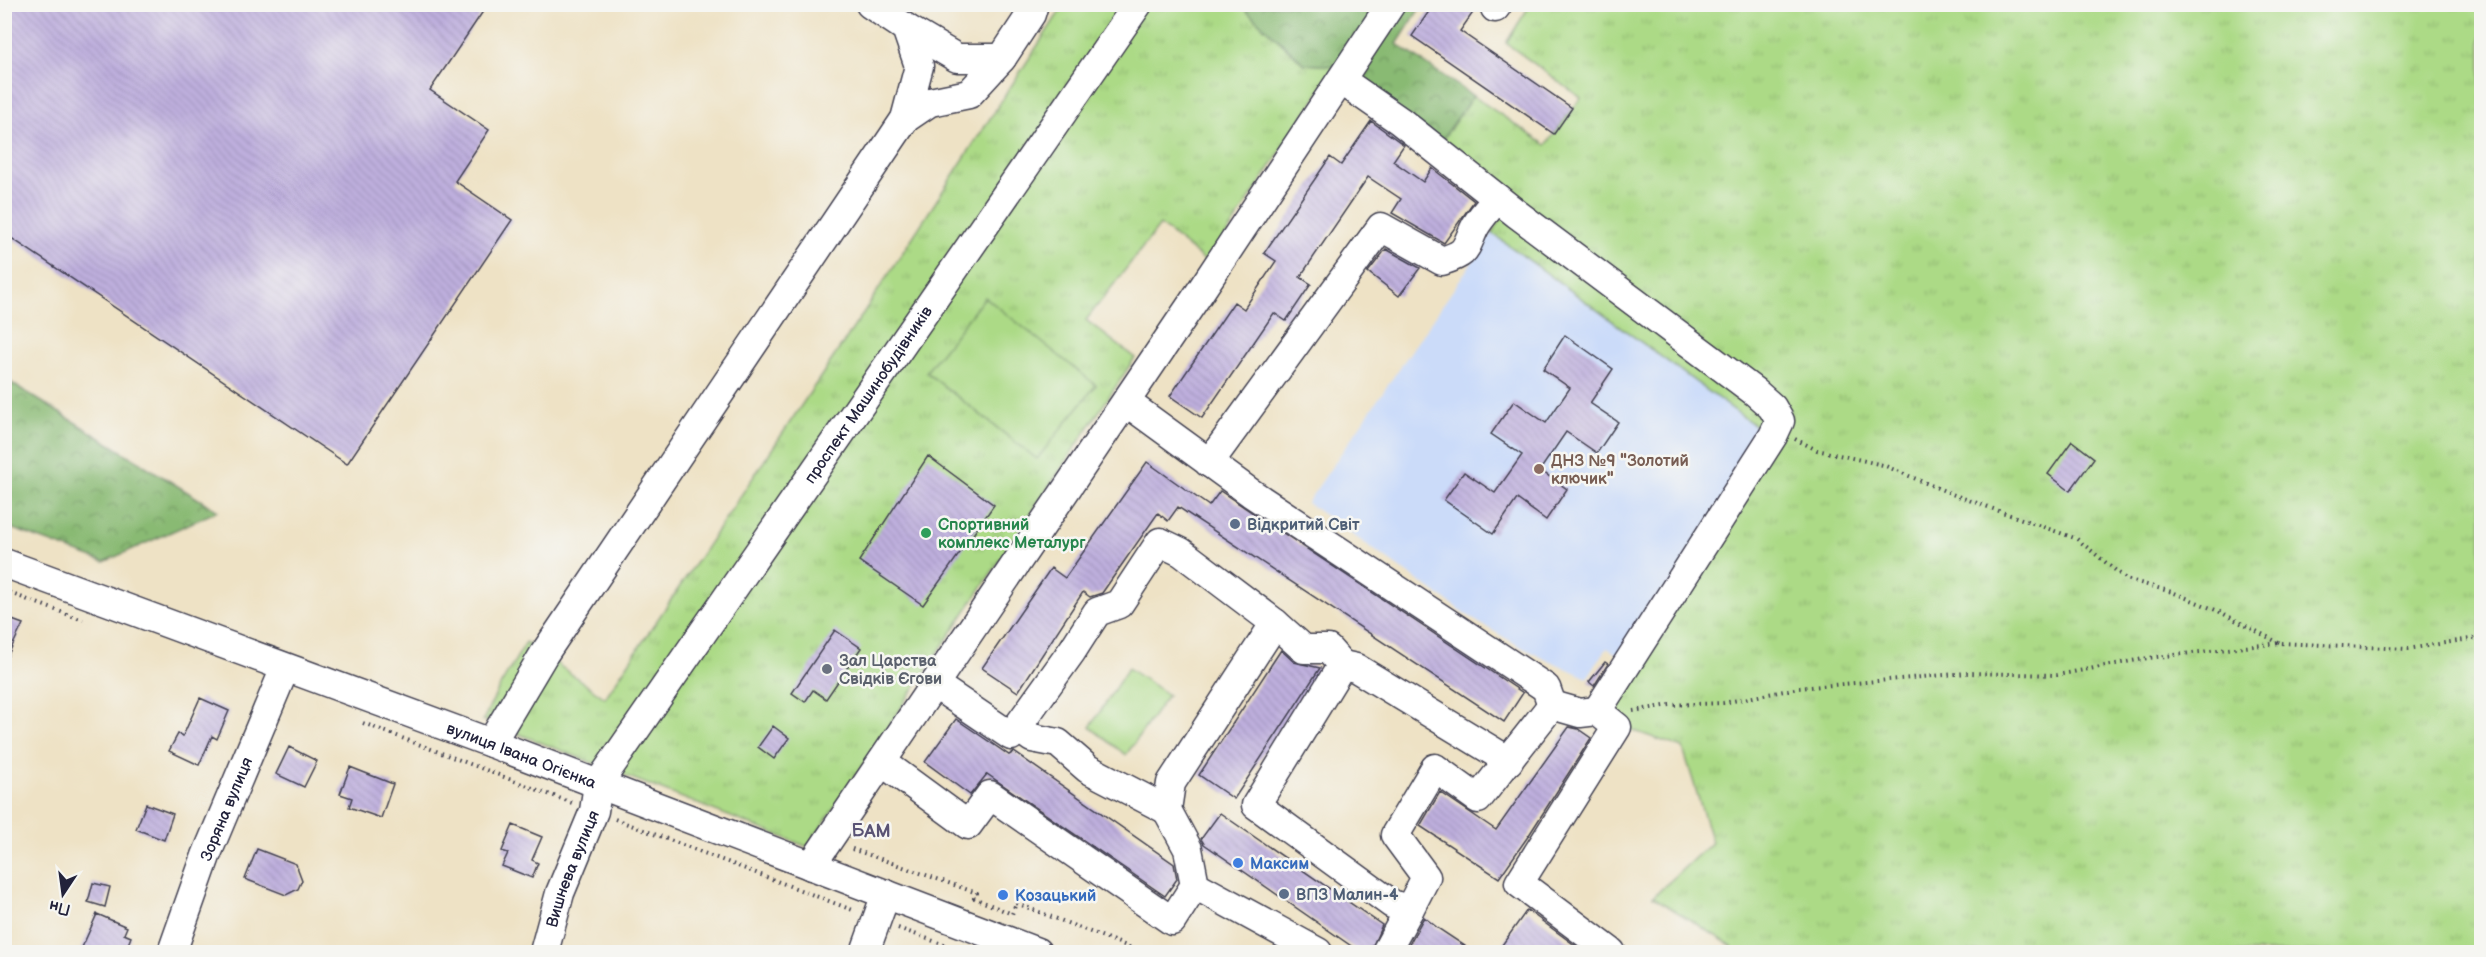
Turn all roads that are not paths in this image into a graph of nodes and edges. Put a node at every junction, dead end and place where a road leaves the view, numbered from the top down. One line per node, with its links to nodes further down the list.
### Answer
1 (870, 4): 5 (street)
2 (1034, 4): 6 (street)
3 (1138, 4): 23 (street, проспект Машинобудівників)
4 (1391, 4): 7 (street)
5 (906, 28): 6 (street); 8 (street)
6 (1002, 58): 8 (street)
7 (1341, 80): 9 (street); 10 (street)
8 (905, 119): 20 (street)
9 (1497, 198): 11 (street); 18 (street)
10 (1126, 402): 11 (street); 16 (street)
11 (1209, 463): 17 (street)
12 (4, 563): 15 (street, вулиця Івана Огієнка)
13 (1275, 623): 14 (street); 19 (street); 24 (street)
14 (1342, 665): 21 (street); 28 (street)
15 (285, 668): 20 (street, вулиця Івана Огієнка); 29 (street, Зоряна вулиця)
16 (934, 684): 19 (street); 22 (street)
17 (1552, 705): 18 (street); 21 (street)
18 (1597, 711): 35 (street)
19 (1017, 727): 24 (street)
20 (491, 743): 23 (street, вулиця Івана Огієнка)
21 (1509, 761): 28 (street)
22 (882, 762): 25 (street); 26 (street)
23 (598, 784): 25 (street, вулиця Івана Огієнка); 30 (street, Вишнева вулиця)
24 (1167, 810): 26 (street)
25 (811, 866): 27 (street, вулиця Івана Огієнка)
26 (1195, 885): 33 (street)
27 (881, 907): 31 (street); 32 (street, вулиця Івана Огієнка)
28 (1409, 910): 34 (street)
29 (172, 952)
30 (544, 952)
31 (865, 952)
32 (1037, 952)
33 (1318, 952)
34 (1386, 952)
35 (1611, 952)

